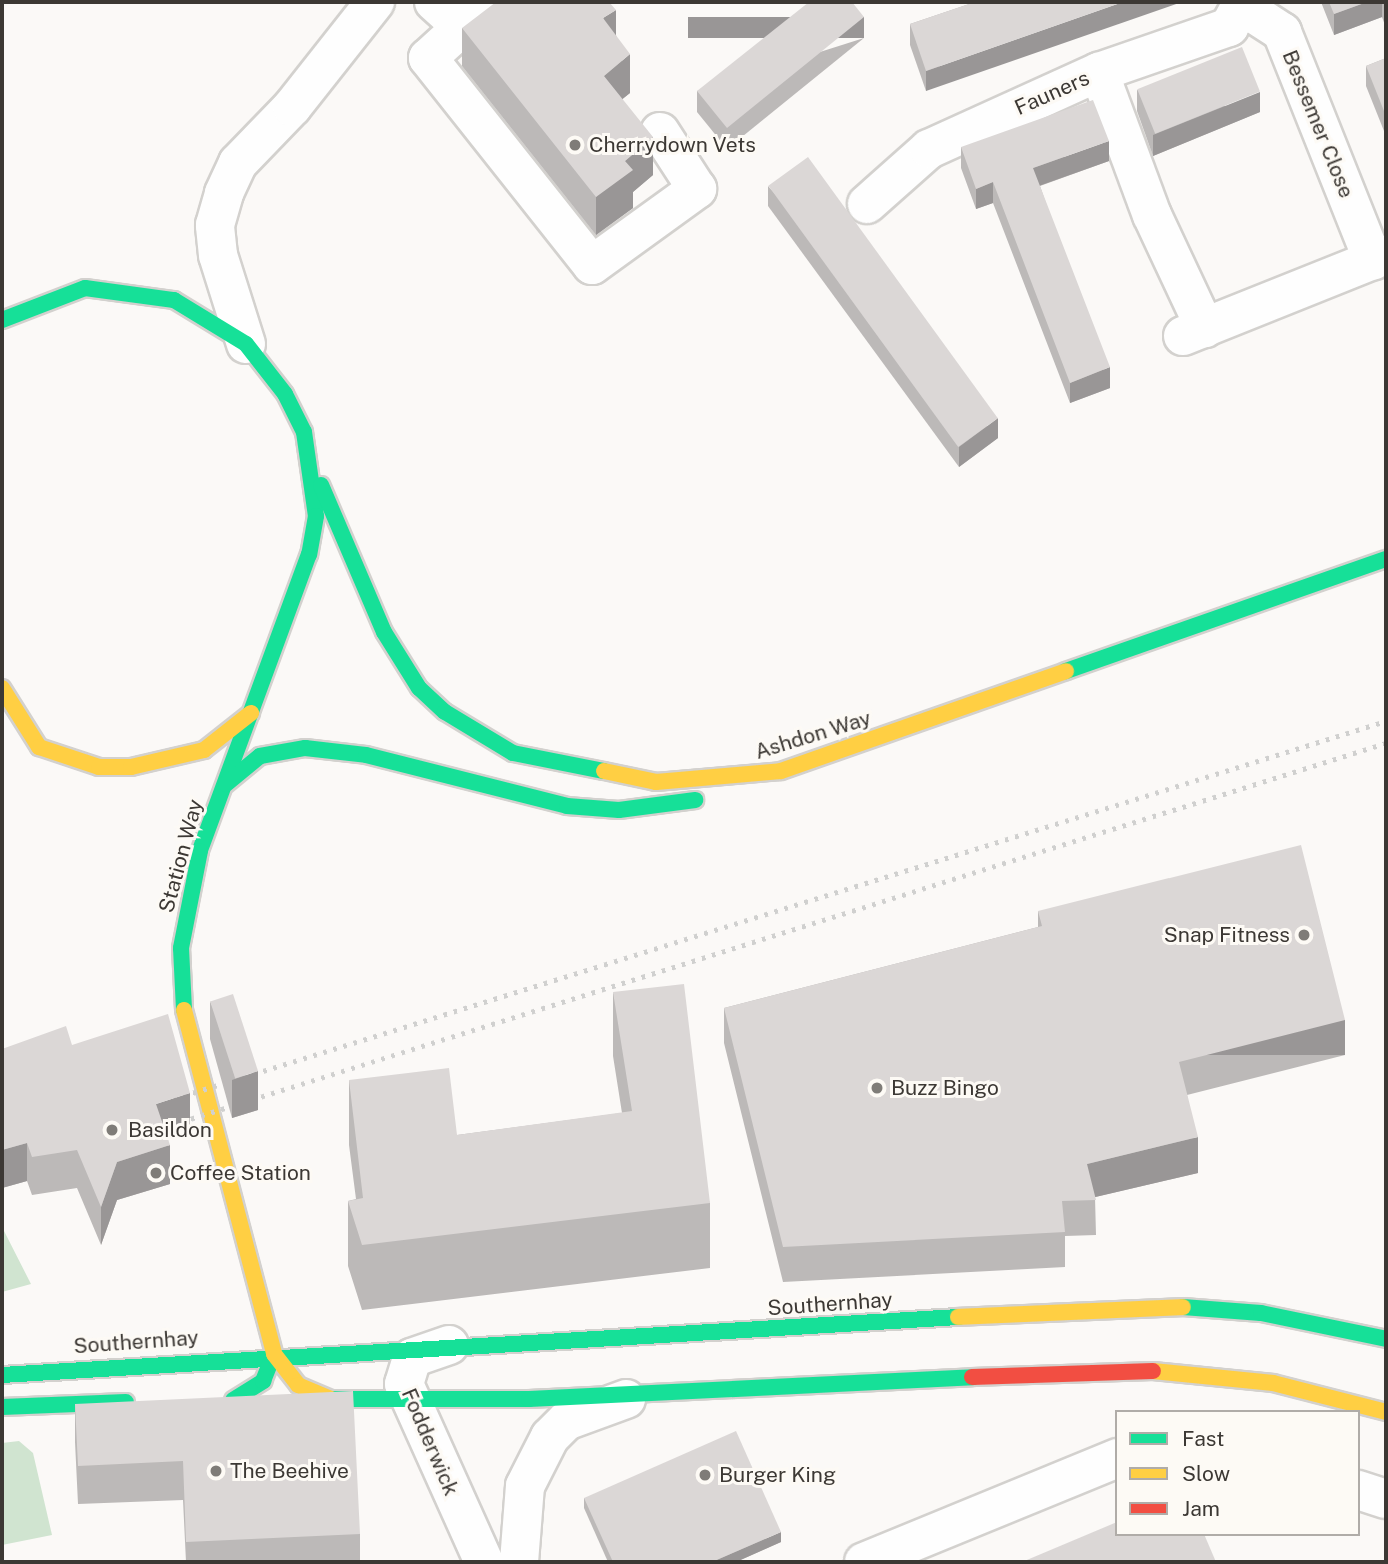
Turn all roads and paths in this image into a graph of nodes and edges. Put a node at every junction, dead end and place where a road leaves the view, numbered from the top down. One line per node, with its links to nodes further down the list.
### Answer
1 (375, 2): 11 (street)
2 (434, 2): 5 (street)
3 (492, 2): 5 (street)
4 (1242, 4): 6 (street, Fauners); 9 (street, Bessemer Close)
5 (462, 27): 7 (street)
6 (1099, 72): 8 (street, Fauners); 9 (street)
7 (660, 132)
8 (867, 204)
9 (1379, 258)
10 (2, 320): 11 (street)
11 (246, 344): 12 (street)
12 (310, 457): 15 (street, Station Way); 16 (street, Ashdon Way)
13 (1386, 559): 16 (street, Ashdon Way)
14 (2, 688): 15 (street)
15 (256, 706): 17 (street, Station Way)
16 (781, 771): 17 (street)
17 (220, 792): 20 (street, Station Way)
18 (1386, 1339): 19 (street, Southernhay)
19 (451, 1345): 20 (street, Southernhay); 24 (street, Fodderwick)
20 (274, 1354): 21 (street, Southernhay); 23 (street); 26 (street)
21 (2, 1374)
22 (645, 1394): 24 (street); 29 (street); 34 (street)
23 (331, 1399): 24 (street); 26 (street)
24 (408, 1399): 33 (street, Fodderwick)
25 (208, 1400): 26 (street)
26 (233, 1400)
27 (146, 1401): 28 (street)
28 (2, 1407)
29 (1386, 1412)
30 (1115, 1459): 35 (street)
31 (1360, 1491): 32 (street)
32 (1386, 1499)
33 (484, 1562)
34 (519, 1562)
35 (864, 1562)

